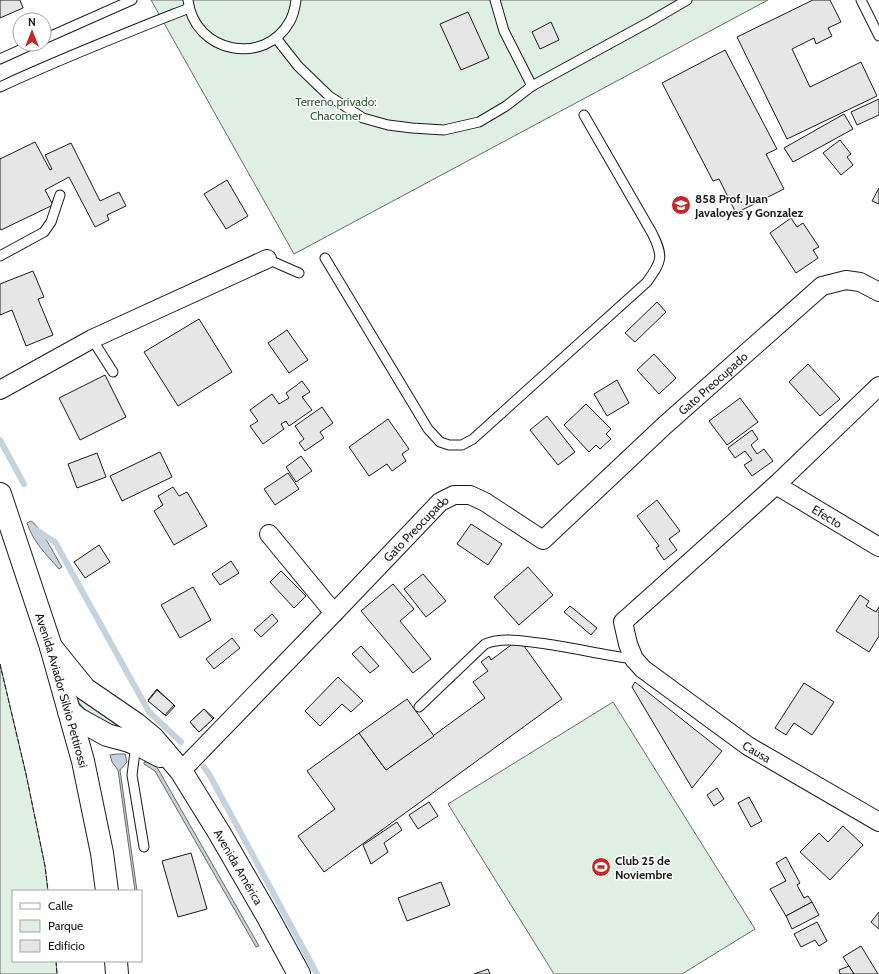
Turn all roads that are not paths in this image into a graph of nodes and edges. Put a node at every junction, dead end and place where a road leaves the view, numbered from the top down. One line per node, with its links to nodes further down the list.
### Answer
1 (132, 0): 7 (lane)
2 (296, 0): 9 (lane)
3 (494, 0): 12 (lane)
4 (687, 0): 12 (lane)
5 (861, 0): 8 (lane)
6 (189, 4): 9 (lane); 13 (lane)
7 (52, 35)
8 (879, 36)
9 (276, 38): 12 (lane)
10 (15, 52): 11 (lane)
11 (0, 59)
12 (532, 86)
13 (0, 87)
14 (584, 115): 17 (lane)
15 (60, 195): 16 (lane)
16 (0, 256)
17 (325, 258)
18 (268, 259): 19 (lane); 21 (street)
19 (299, 273)
20 (879, 292): 29 (street, Gato Preocupado)
21 (92, 339): 22 (lane); 24 (street)
22 (113, 372)
23 (879, 386): 25 (street)
24 (0, 390)
25 (776, 485): 28 (street, Efecto); 31 (street)
26 (0, 494): 30 (main road, Avenida Aviador Silvio Pettirossi)
27 (269, 534): 29 (street)
28 (879, 547)
29 (334, 613): 35 (street, Gato Preocupado)
30 (51, 647): 33 (main road, Avenida Aviador Silvio Pettirossi); 35 (main road, Avenida América)
31 (638, 664): 32 (lane); 36 (street, Causa)
32 (419, 707)
33 (69, 711): 34 (main road); 38 (main road, Avenida Aviador Silvio Pettirossi)
34 (136, 744): 35 (main road); 37 (lane)
35 (178, 767): 41 (main road, Avenida América)
36 (879, 822)
37 (144, 848)
38 (107, 890)
39 (116, 962): 40 (main road)
40 (117, 974)
41 (299, 974)

